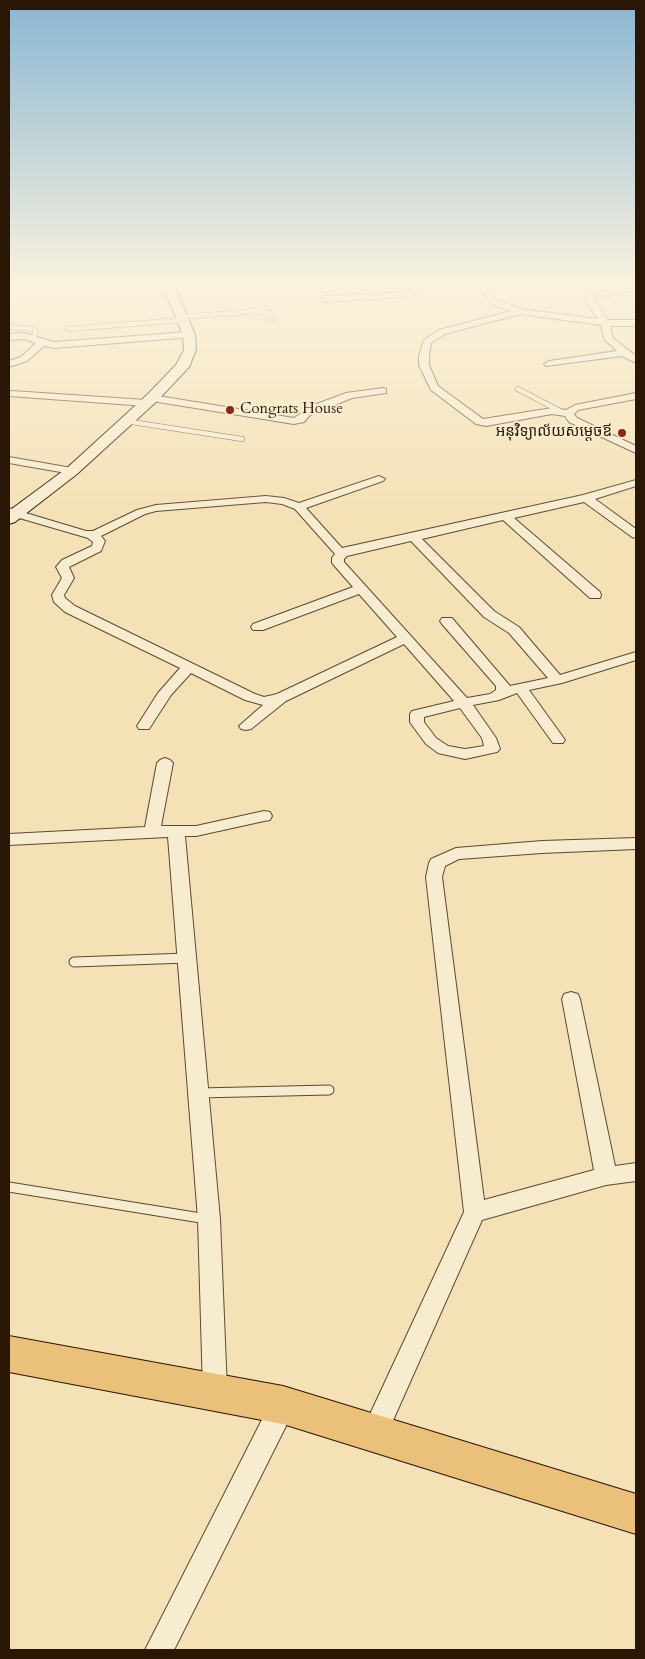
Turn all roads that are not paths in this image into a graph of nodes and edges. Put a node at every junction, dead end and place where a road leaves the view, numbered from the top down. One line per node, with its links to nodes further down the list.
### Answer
1 (185, 361): 9 (main road)
2 (424, 361): 10 (street)
3 (567, 361): 4 (street)
4 (549, 364)
5 (518, 389): 10 (lane)
6 (383, 391): 9 (street)
7 (12, 394): 9 (street)
8 (636, 396): 10 (street)
9 (149, 400): 11 (main road)
10 (564, 412): 13 (street)
11 (125, 421): 12 (lane); 15 (main road)
12 (242, 439)
13 (636, 450)
14 (9, 460): 15 (street)
15 (72, 471): 20 (main road)
16 (379, 479): 19 (street)
17 (636, 483): 18 (street)
18 (586, 498): 21 (street); 22 (street)
19 (299, 506): 23 (street); 25 (street)
20 (11, 514): 23 (street)
21 (506, 517): 24 (street); 27 (street)
22 (636, 534)
23 (91, 535): 32 (street)
24 (414, 538): 25 (street); 33 (street)
25 (343, 553): 26 (street)
26 (360, 589): 29 (street); 30 (street)
27 (595, 595)
28 (447, 622): 35 (street)
29 (258, 627)
30 (406, 638): 36 (street); 37 (street)
31 (636, 656): 33 (street)
32 (188, 668): 36 (street); 38 (street)
33 (557, 680): 34 (street)
34 (521, 689): 35 (street); 40 (street)
35 (503, 692): 37 (street)
36 (281, 698): 39 (street)
37 (464, 703): 37 (street)
38 (144, 726)
39 (246, 726)
40 (558, 740)
41 (165, 763): 43 (street)
42 (264, 816): 44 (street)
43 (152, 831): 44 (street); 45 (street)
44 (176, 831): 47 (street)
45 (9, 840)
46 (636, 843): 55 (street)
47 (187, 958): 48 (lane); 51 (street)
48 (74, 962)
49 (570, 999): 53 (street)
50 (329, 1090): 51 (lane)
51 (199, 1092): 56 (street)
52 (636, 1172): 53 (street)
53 (606, 1176): 55 (street)
54 (9, 1187): 56 (lane)
55 (475, 1212): 60 (street)
56 (209, 1219): 58 (street)
57 (9, 1354): 58 (main road)
58 (215, 1391): 59 (main road)
59 (284, 1406): 60 (main road); 62 (street)
60 (374, 1434): 61 (main road)
61 (636, 1514)
62 (159, 1650)

